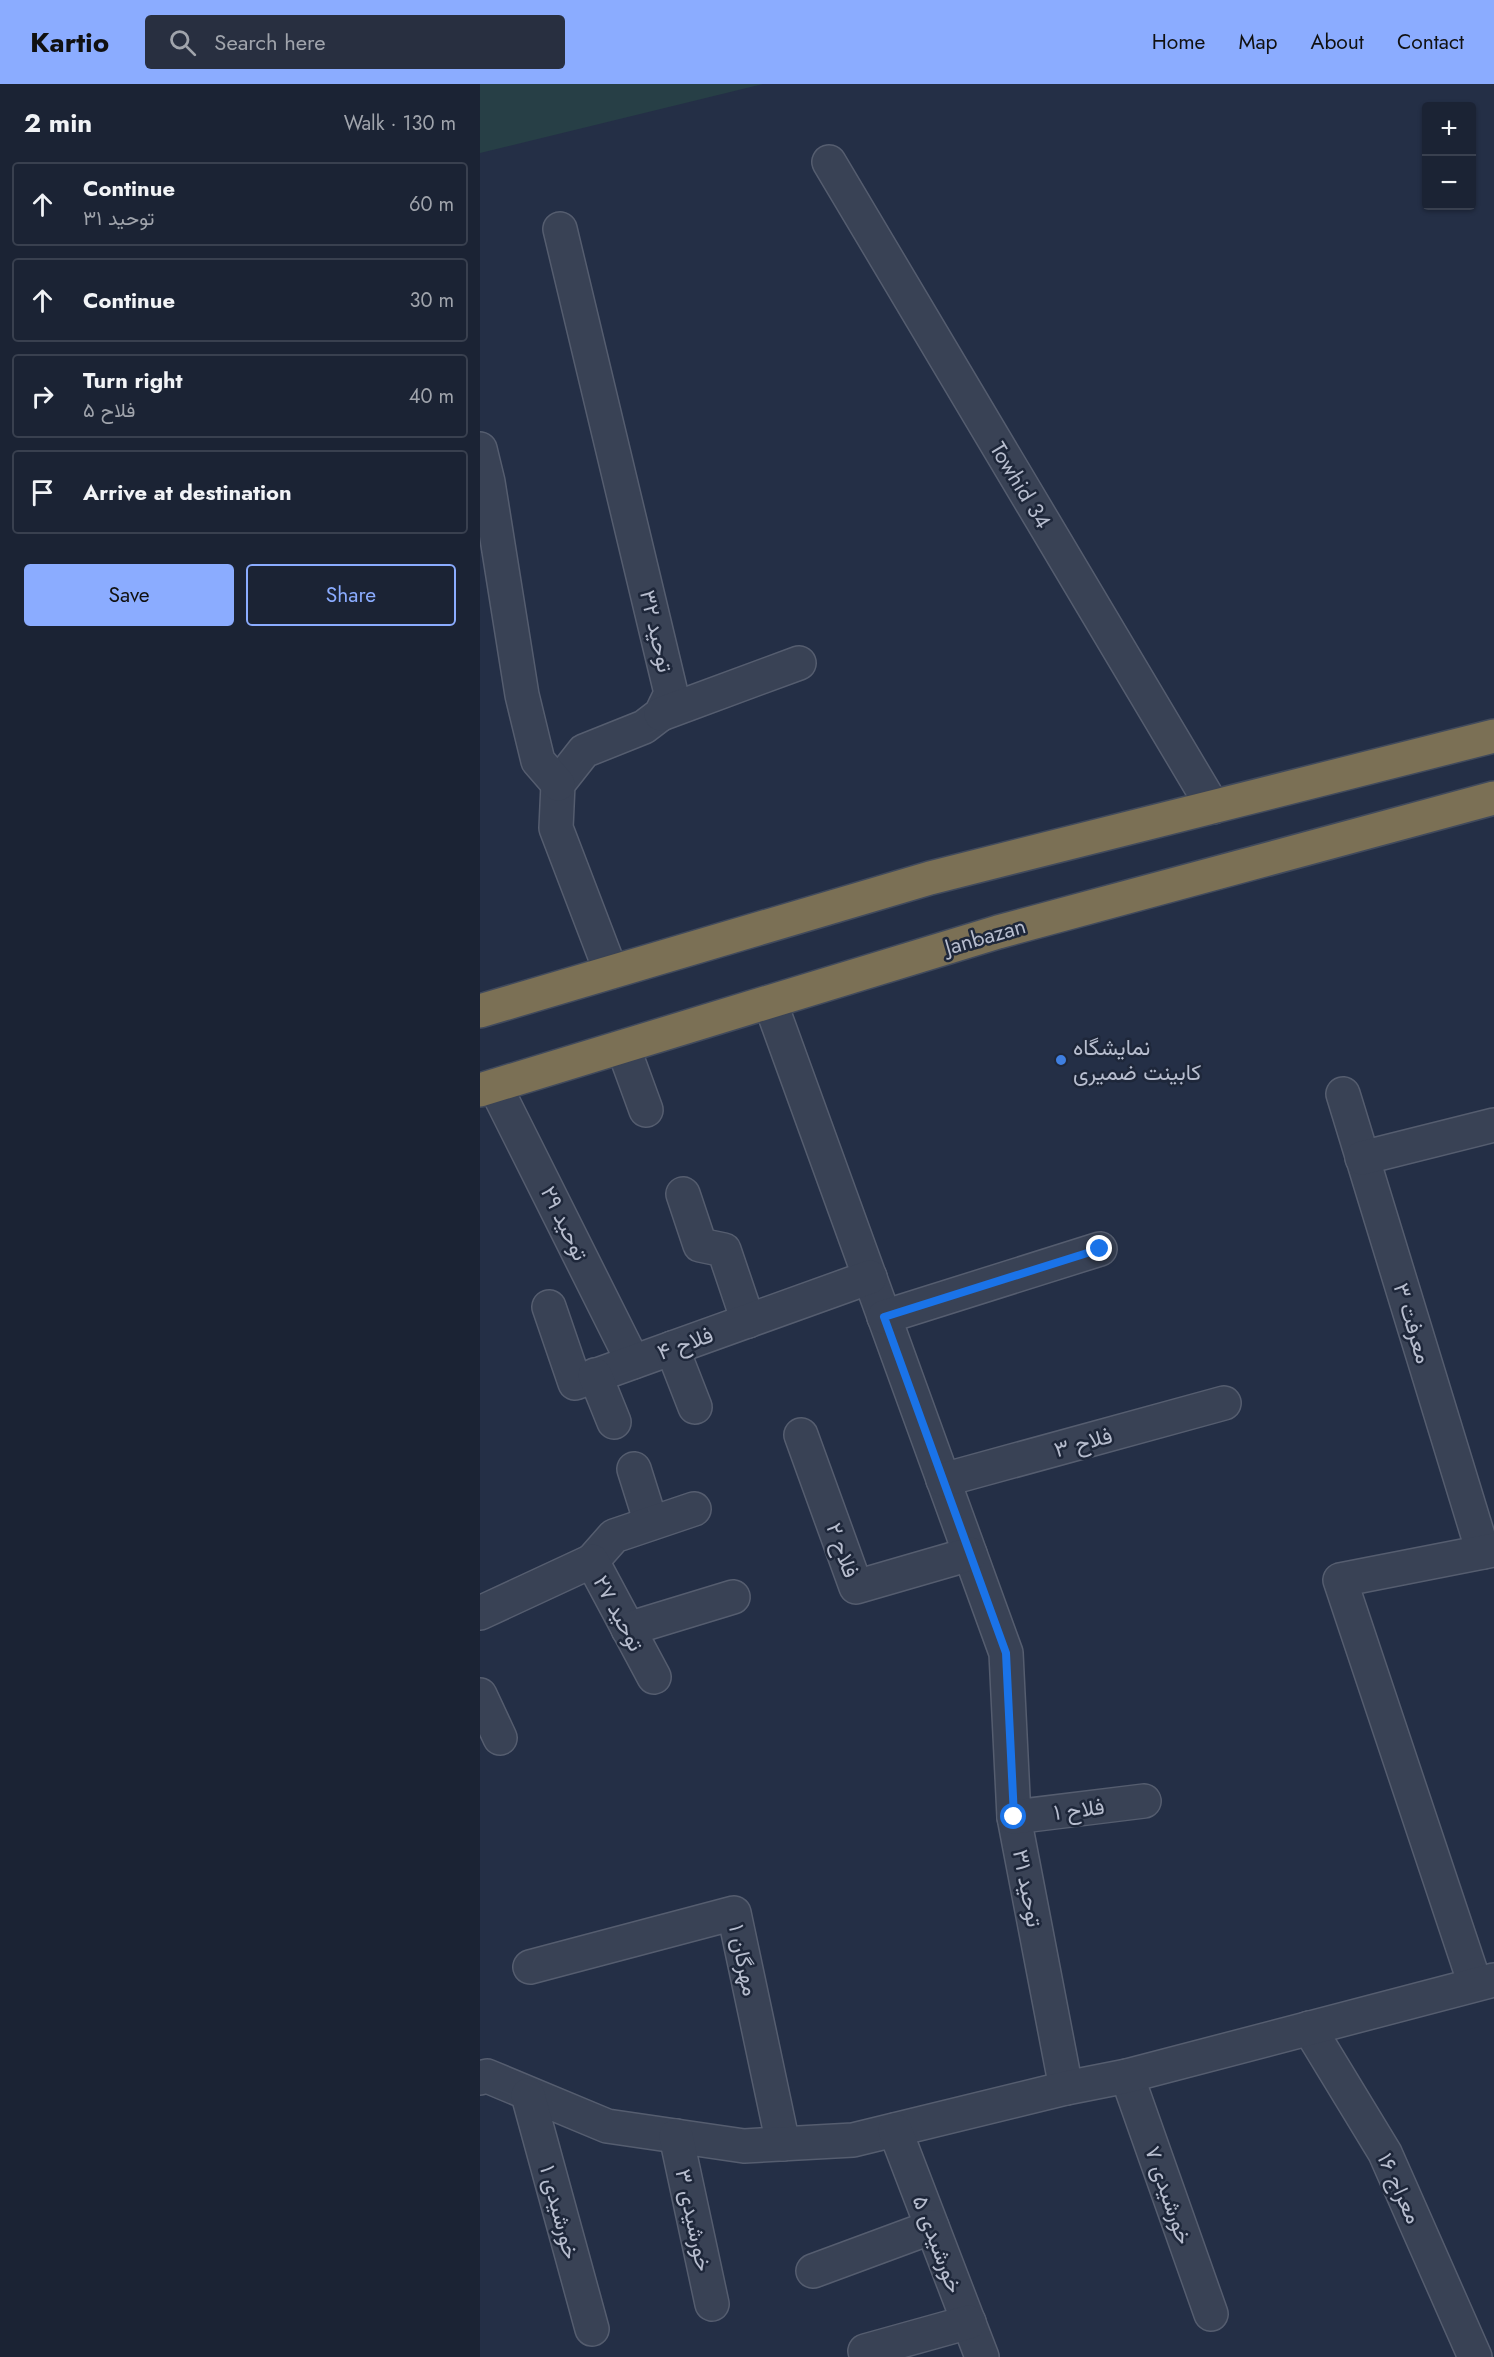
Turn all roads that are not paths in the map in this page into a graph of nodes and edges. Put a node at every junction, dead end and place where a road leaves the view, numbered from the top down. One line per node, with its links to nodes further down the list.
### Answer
1 (829, 162): 9 (street, Towhid 34)
2 (560, 229): 5 (street, توحید ۳۲)
3 (480, 449): 7 (street)
4 (799, 663): 5 (street)
5 (661, 714): 7 (street)
6 (1494, 736): 9 (highway)
7 (558, 784): 10 (street)
8 (1494, 798): 11 (highway, Janbazan)
9 (1213, 807): 10 (highway)
10 (611, 972): 12 (highway)
11 (770, 1002): 13 (highway, Janbazan); 21 (street, توحید ۳۱)
12 (480, 1011)
13 (623, 1047): 14 (highway, Janbazan); 16 (street)
14 (488, 1088): 26 (street, توحید ۲۹)
15 (1343, 1094): 18 (street, معرفت ۳)
16 (646, 1110)
17 (1494, 1125): 18 (street)
18 (1362, 1158): 36 (street, معرفت ۳)
19 (683, 1194): 24 (street)
20 (1100, 1249): 23 (street)
21 (870, 1277): 23 (street, توحید ۳۱); 24 (street, فلاح ۴)
22 (549, 1307): 27 (street, فلاح ۴)
23 (884, 1317): 33 (street, توحید ۳۱)
24 (748, 1321): 25 (street, فلاح ۴)
25 (672, 1348): 26 (street, فلاح ۴); 29 (street)
26 (633, 1362): 27 (street, فلاح ۴)
27 (595, 1375): 30 (street)
28 (1224, 1403): 33 (street, فلاح ۳)
29 (695, 1407)
30 (614, 1422)
31 (801, 1435): 37 (street, فلاح ۲)
32 (634, 1469): 35 (street)
33 (943, 1480): 37 (street, توحید ۳۱)
34 (694, 1509): 35 (street)
35 (651, 1523): 38 (street)
36 (1488, 1551): 48 (street)
37 (970, 1554): 46 (street, توحید ۳۱)
38 (592, 1561): 40 (street, توحید ۲۷); 41 (street, توحید ۲۷)
39 (733, 1597): 41 (street)
40 (480, 1613)
41 (628, 1629): 42 (street, توحید ۲۷)
42 (654, 1677)
43 (480, 1695): 44 (street)
44 (501, 1738)
45 (1144, 1801): 46 (street, فلاح ۱)
46 (1014, 1817): 52 (street, توحید ۳۱)
47 (530, 1967): 56 (street, مهرگان ۱)
48 (1484, 1982): 49 (street)
49 (1309, 2028): 50 (street); 65 (street, معراج ۱۶)
50 (1127, 2076): 52 (street); 60 (street, خورشیدی ۷)
51 (480, 2078): 53 (street)
52 (1066, 2088): 54 (street)
53 (528, 2095): 55 (street); 62 (street, خورشیدی ۱)
54 (895, 2130): 56 (street); 57 (street, خورشیدی ۵)
55 (676, 2136): 56 (street); 59 (street, خورشیدی ۳)
56 (783, 2144)
57 (932, 2227): 58 (street); 61 (street, خورشیدی ۵)
58 (813, 2271)
59 (712, 2304)
60 (1211, 2314)
61 (969, 2322): 63 (street); 64 (street, خورشیدی ۵)
62 (592, 2329)
63 (865, 2351)
64 (982, 2357)
65 (1475, 2357)

